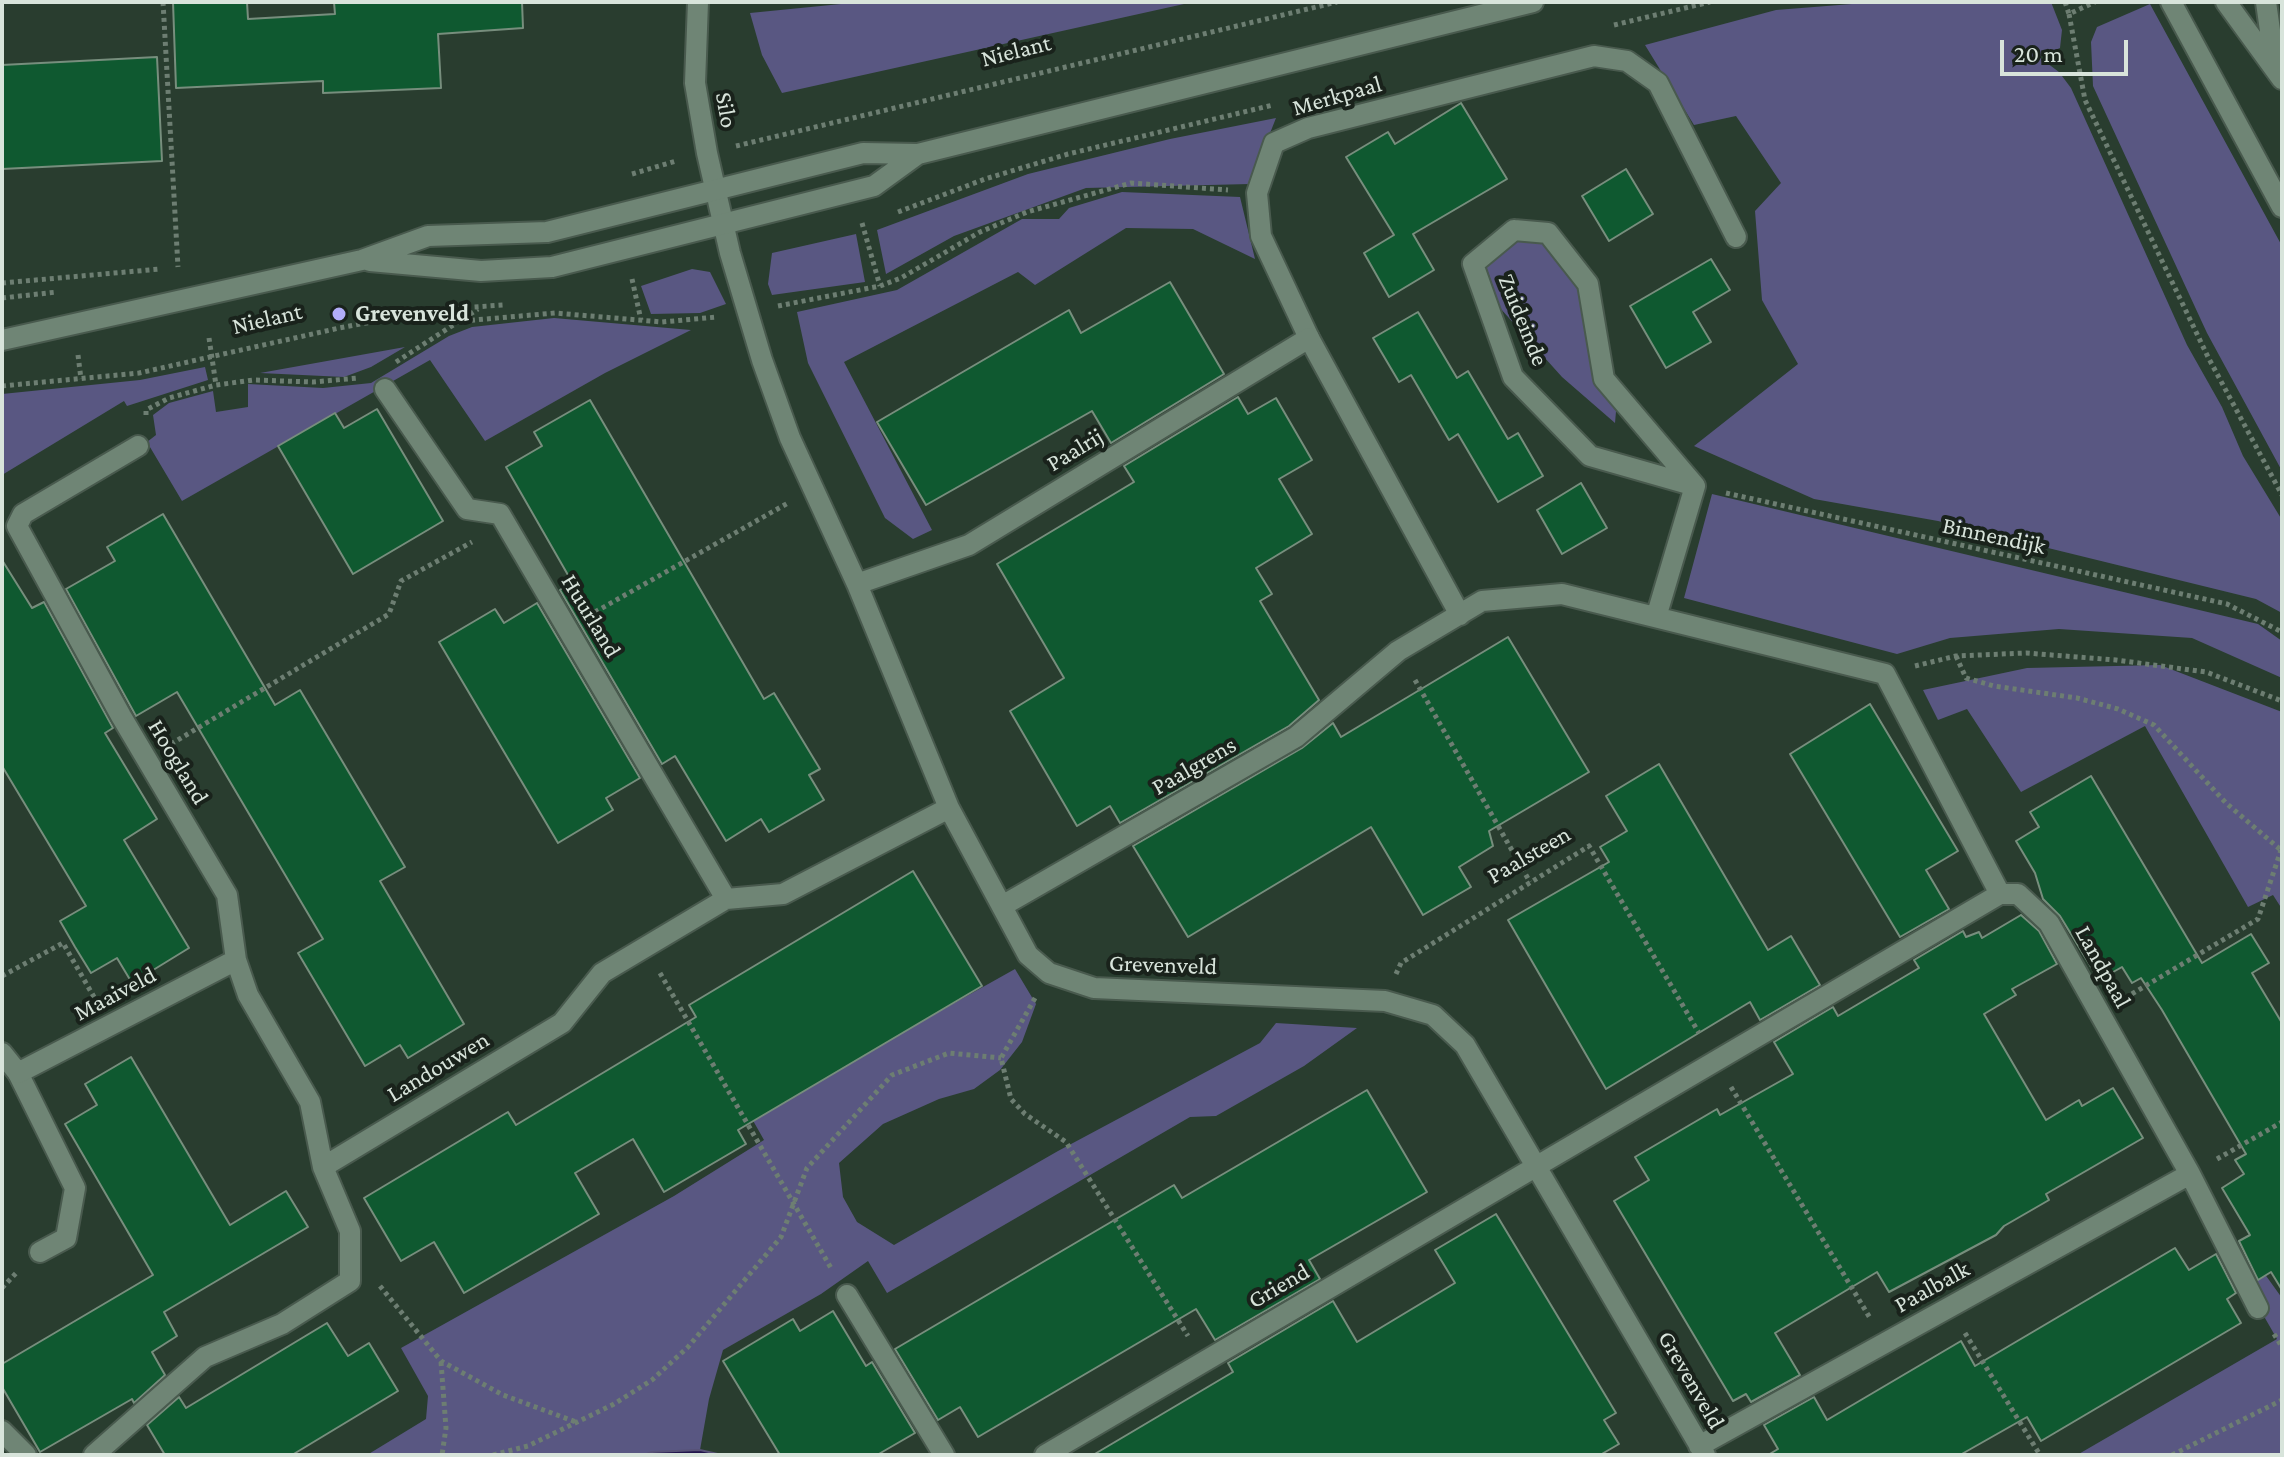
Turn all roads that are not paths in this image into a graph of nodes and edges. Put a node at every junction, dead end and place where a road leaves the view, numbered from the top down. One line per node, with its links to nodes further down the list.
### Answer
1 (698, 2): 8 (street, Silo)
2 (1533, 2): 7 (street, Nielant)
3 (2171, 2): 9 (street)
4 (2226, 2): 6 (street)
5 (2266, 2): 6 (street)
6 (2278, 73)
7 (918, 154): 8 (street, Nielant); 10 (street, Nielant)
8 (716, 190): 10 (street, Silo); 12 (street, Nielant)
9 (2282, 207)
10 (723, 225): 12 (street, Nielant); 18 (street, Grevenveld)
11 (1736, 237): 13 (street, Merkpaal)
12 (362, 260): 14 (street, Nielant)
13 (1309, 338): 18 (street, Paalrij); 20 (street, Merkpaal)
14 (2, 340)
15 (385, 389): 23 (street, Huurland)
16 (138, 446): 25 (street, Hoogland)
17 (1695, 486): 17 (street, Zuideinde); 19 (street)
18 (857, 584): 21 (street, Grevenveld)
19 (1657, 614): 20 (street, Paalgrens); 22 (street)
20 (1460, 615): 24 (street, Paalgrens)
21 (949, 808): 23 (street, Landouwen); 24 (street, Grevenveld)
22 (2000, 894): 29 (street); 30 (street, Landpaal)
23 (726, 899): 28 (street, Landouwen)
24 (1002, 906): 29 (street, Grevenveld)
25 (236, 960): 27 (street, Maaiveld); 28 (street, Hoogland)
26 (2, 1053): 27 (street)
27 (18, 1073): 31 (street)
28 (323, 1167): 38 (street)
29 (1535, 1167): 35 (street, Grevenveld); 36 (street, Griend)
30 (2190, 1174): 33 (street, Landpaal); 35 (street, Paalbalk)
31 (40, 1252)
32 (847, 1295): 39 (street)
33 (2258, 1308)
34 (2, 1431): 37 (street)
35 (1702, 1450)
36 (1050, 1454)
37 (26, 1455)
38 (94, 1455)
39 (944, 1455)

